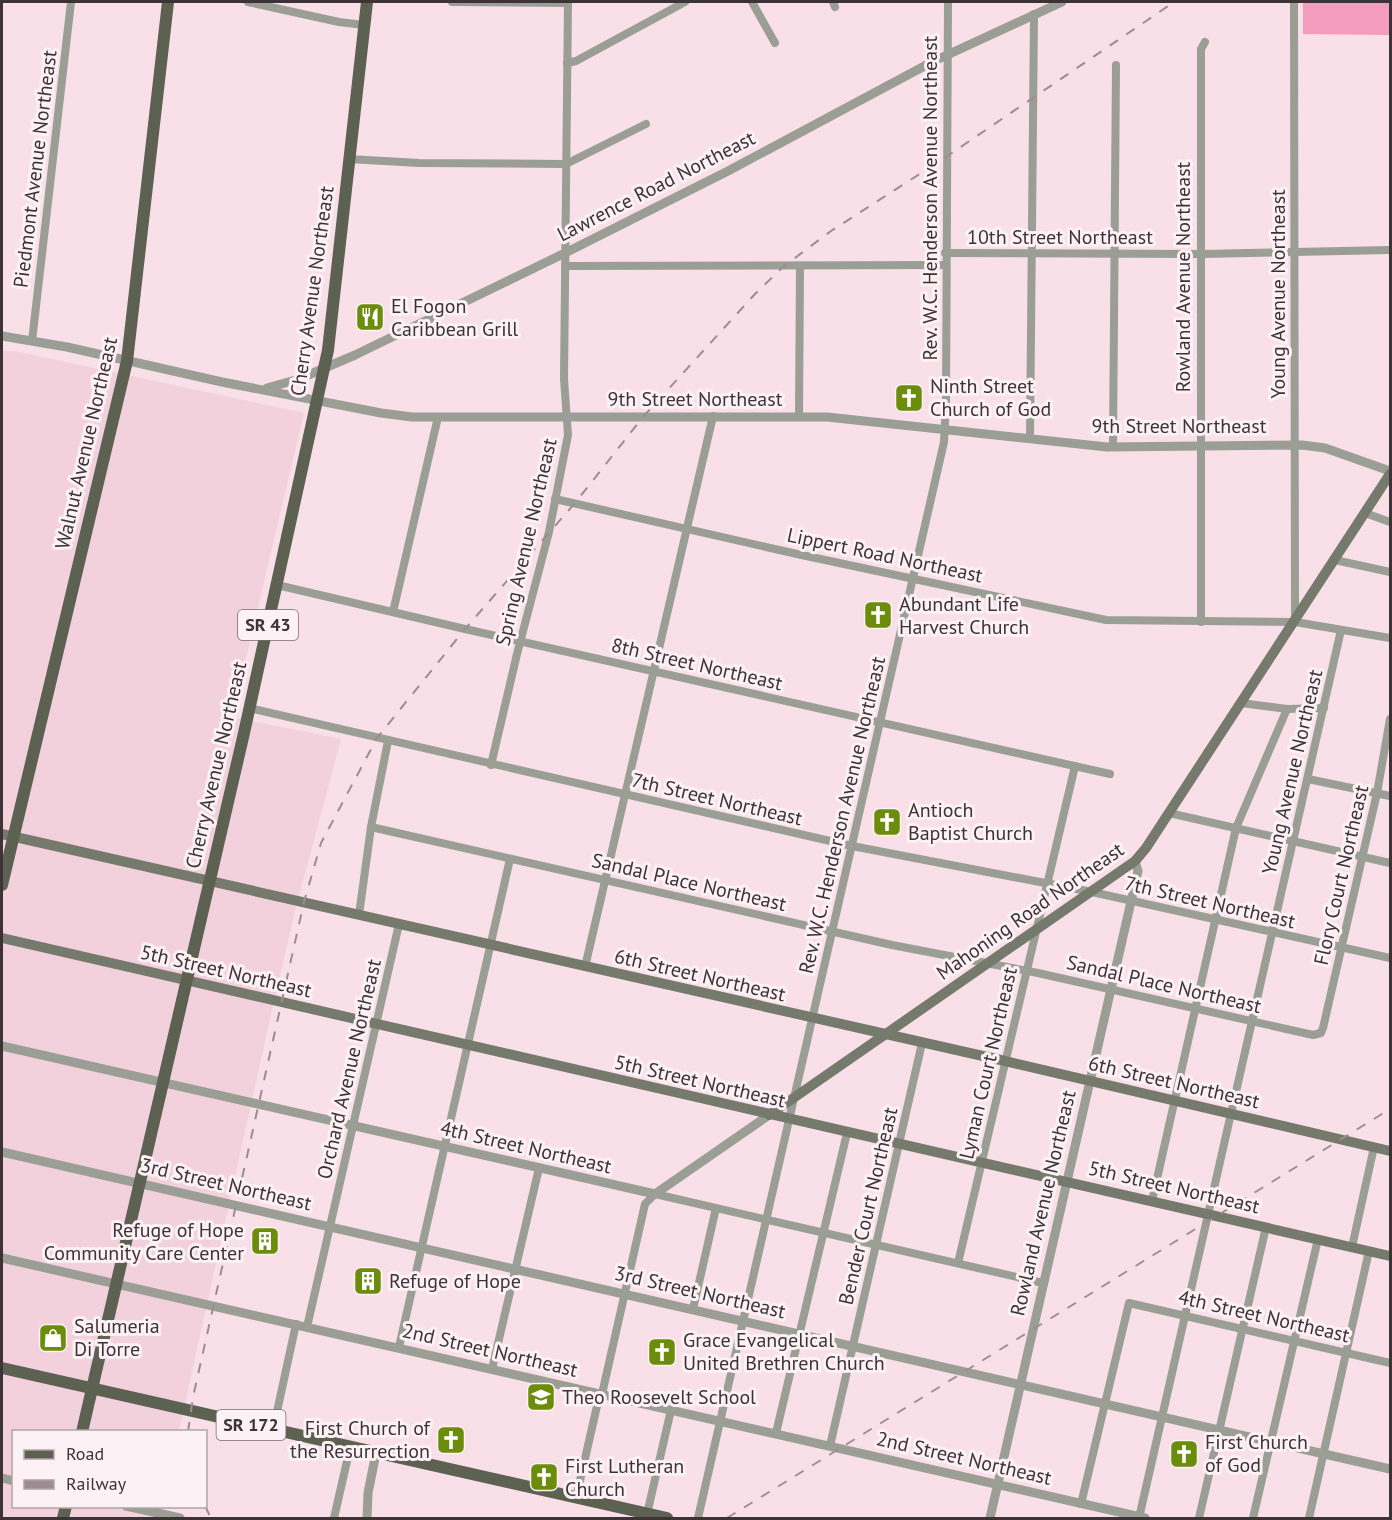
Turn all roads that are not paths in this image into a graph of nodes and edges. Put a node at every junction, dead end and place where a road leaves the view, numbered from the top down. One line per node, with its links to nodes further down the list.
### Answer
1 (71, 2): 33 (street, Piedmont Avenue Northeast)
2 (168, 2): 34 (main road, Walnut Avenue Northeast)
3 (248, 2): 13 (street)
4 (366, 2): 13 (main road, Cherry Avenue Northeast / SR 43)
5 (452, 2): 6 (street)
6 (568, 2): 17 (street, Spring Avenue Northeast)
7 (685, 2): 17 (street)
8 (752, 2): 15 (street)
9 (948, 2): 16 (street, Rev. W.C. Henderson Avenue Northeast)
10 (1062, 2): 12 (street, Lawrence Road Northeast)
11 (1294, 2): 23 (street, Young Avenue Northeast)
12 (1035, 14): 16 (street, Lawrence Road Northeast); 26 (street)
13 (364, 25): 20 (main road, Cherry Avenue Northeast / SR 43)
14 (1204, 42): 28 (street, Rowland Avenue Northeast)
15 (775, 43)
16 (948, 54): 24 (street, Lawrence Road Northeast); 25 (street, Rev. W.C. Henderson Avenue Northeast)
17 (567, 63): 21 (street, Spring Avenue Northeast)
18 (1116, 65): 27 (street)
19 (646, 124): 21 (street)
20 (349, 159): 21 (street); 35 (main road, Cherry Avenue Northeast / SR 43)
21 (566, 164): 24 (street, Spring Avenue Northeast)
22 (1390, 250): 23 (street, 10th Street Northeast)
23 (1294, 251): 28 (street, 10th Street Northeast); 45 (street, Young Avenue Northeast)
24 (565, 253): 30 (street, Spring Avenue Northeast); 35 (street, Lawrence Road Northeast)
25 (945, 253): 26 (street, 10th Street Northeast); 29 (street, Rev. W.C. Henderson Avenue Northeast)
26 (1032, 253): 27 (street, 10th Street Northeast); 43 (street)
27 (1114, 254): 28 (street, 10th Street Northeast); 46 (street)
28 (1202, 254): 44 (street, Rowland Avenue Northeast)
29 (945, 265): 31 (street, 10th Street Northeast); 42 (street, Rev. W.C. Henderson Avenue Northeast)
30 (565, 266): 31 (street, 10th Street Northeast); 40 (street, Spring Avenue Northeast)
31 (800, 267): 38 (street)
32 (2, 336): 33 (street, 9th Street Northeast)
33 (32, 341): 34 (street, 9th Street Northeast)
34 (127, 361): 36 (street, 9th Street Northeast); 81 (main road, Walnut Avenue Northeast)
35 (324, 368): 36 (street, Lawrence Road Northeast); 37 (main road, Cherry Avenue Northeast / SR 43)
36 (261, 390): 37 (street, 9th Street Northeast)
37 (318, 399): 39 (street, 9th Street Northeast); 55 (main road, Cherry Avenue Northeast / SR 43)
38 (799, 416): 41 (street, 9th Street Northeast); 42 (street, 9th Street Northeast)
39 (438, 417): 40 (street, 9th Street Northeast); 56 (street)
40 (568, 417): 41 (street, 9th Street Northeast); 48 (street, Spring Avenue Northeast)
41 (713, 417): 51 (street)
42 (945, 429): 43 (street, 9th Street Northeast); 54 (street, Rev. W.C. Henderson Avenue Northeast)
43 (1030, 438): 46 (street, 9th Street Northeast)
44 (1201, 445): 45 (street, 9th Street Northeast); 46 (street, 9th Street Northeast); 57 (street, Rowland Avenue Northeast)
45 (1294, 445): 47 (street, 9th Street Northeast); 58 (street, Young Avenue Northeast)
46 (1113, 447)
47 (1390, 473): 49 (main road, Mahoning Road Northeast)
48 (555, 499): 51 (street, Lippert Road Northeast); 61 (street, Spring Avenue Northeast)
49 (1365, 513): 50 (street); 52 (main road, Mahoning Road Northeast)
50 (1390, 522)
51 (688, 529): 54 (street, Lippert Road Northeast); 62 (street)
52 (1335, 560): 53 (street); 58 (main road, Mahoning Road Northeast)
53 (1390, 572)
54 (912, 578): 57 (street, Lippert Road Northeast); 68 (street, Rev. W.C. Henderson Avenue Northeast)
55 (277, 585): 56 (street, 8th Street Northeast); 64 (main road, Cherry Avenue Northeast / SR 43)
56 (393, 612): 61 (street, 8th Street Northeast)
57 (1201, 622): 58 (street, Lippert Road Northeast)
58 (1295, 622): 59 (street, Lippert Road Northeast); 63 (main road, Mahoning Road Northeast)
59 (1341, 630): 60 (street, Lippert Road Northeast); 65 (street, Young Avenue Northeast)
60 (1390, 638)
61 (520, 641): 62 (street, 8th Street Northeast); 70 (street, Spring Avenue Northeast)
62 (654, 672): 68 (street, 8th Street Northeast); 75 (street)
63 (1242, 703): 66 (street); 77 (main road, Mahoning Road Northeast)
64 (249, 708): 69 (street, 7th Street Northeast); 88 (main road, Cherry Avenue Northeast / SR 43)
65 (1324, 708): 66 (street); 73 (street, Young Avenue Northeast)
66 (1287, 709): 79 (street)
67 (1390, 719): 74 (street, Flory Court Northeast)
68 (880, 722): 71 (street, 8th Street Northeast); 83 (street, Rev. W.C. Henderson Avenue Northeast)
69 (388, 741): 70 (street, 7th Street Northeast); 78 (street)
70 (491, 765): 75 (street, 7th Street Northeast)
71 (1075, 766): 72 (street, 8th Street Northeast); 90 (street, Lyman Court Northeast)
72 (1110, 774)
73 (1308, 779): 74 (street); 82 (street, Young Avenue Northeast)
74 (1377, 793): 76 (street); 84 (street, Flory Court Northeast)
75 (625, 795): 83 (street, 7th Street Northeast); 89 (street)
76 (1390, 796)
77 (1169, 813): 79 (street); 86 (main road, Mahoning Road Northeast)
78 (371, 827): 85 (street, Sandal Place Northeast); 94 (street)
79 (1236, 828): 82 (street); 95 (street)
80 (2, 834): 81 (main road, 6th Street Northeast)
81 (14, 837): 88 (main road, 6th Street Northeast); 91 (main road, Walnut Avenue Northeast)
82 (1294, 842): 84 (street); 99 (street, Young Avenue Northeast)
83 (852, 846): 90 (street, 7th Street Northeast); 97 (street, Rev. W.C. Henderson Avenue Northeast)
84 (1362, 857): 87 (street); 102 (street, Flory Court Northeast)
85 (510, 859): 89 (street, Sandal Place Northeast); 101 (street)
86 (1135, 861): 92 (main road, Mahoning Road Northeast); 93 (street, Rowland Avenue Northeast)
87 (1390, 863)
88 (209, 881): 94 (main road, 6th Street Northeast); 107 (main road, Cherry Avenue Northeast / SR 43)
89 (605, 881): 97 (street, Sandal Place Northeast); 105 (street)
90 (1047, 884): 92 (street, 7th Street Northeast); 98 (street, Lyman Court Northeast)
91 (2, 885)
92 (1092, 892): 93 (street, 7th Street Northeast); 98 (main road, Mahoning Road Northeast)
93 (1131, 901): 95 (street, 7th Street Northeast); 108 (street, Rowland Avenue Northeast)
94 (359, 915): 96 (main road, 6th Street Northeast)
95 (1215, 919): 99 (street, 7th Street Northeast); 109 (street)
96 (399, 924): 101 (main road, 6th Street Northeast); 112 (street, Orchard Avenue Northeast)
97 (832, 931): 104 (street, Sandal Place Northeast); 110 (street, Rev. W.C. Henderson Avenue Northeast)
98 (1035, 931): 104 (main road, Mahoning Road Northeast); 106 (street, Lyman Court Northeast)
99 (1273, 933): 102 (street, 7th Street Northeast); 111 (street, Young Avenue Northeast)
100 (2, 938): 107 (main road, 5th Street Northeast)
101 (490, 946): 105 (main road, 6th Street Northeast); 116 (street)
102 (1341, 947): 103 (street, 7th Street Northeast); 114 (street, Flory Court Northeast)
103 (1390, 958)
104 (989, 963): 106 (street, Sandal Place Northeast); 113 (main road, Mahoning Road Northeast)
105 (585, 967): 110 (main road, 6th Street Northeast)
106 (1026, 970): 108 (street, Sandal Place Northeast); 118 (street, Lyman Court Northeast)
107 (186, 980): 112 (main road, 5th Street Northeast); 120 (main road, Cherry Avenue Northeast / SR 43)
108 (1110, 990): 109 (street, Sandal Place Northeast); 119 (street, Rowland Avenue Northeast)
109 (1196, 1008): 111 (street, Sandal Place Northeast); 122 (street)
110 (813, 1019): 113 (main road, 6th Street Northeast); 121 (street, Rev. W.C. Henderson Avenue Northeast)
111 (1253, 1021): 114 (street, Sandal Place Northeast); 123 (street, Young Avenue Northeast)
112 (377, 1023): 116 (main road, 5th Street Northeast); 126 (street, Orchard Avenue Northeast)
113 (885, 1035): 115 (main road, 6th Street Northeast); 121 (main road, Mahoning Road Northeast)
114 (1317, 1035)
115 (922, 1043): 118 (main road, 6th Street Northeast); 128 (street, Bender Court Northeast)
116 (467, 1045): 124 (main road, 5th Street Northeast); 129 (street)
117 (2, 1046): 120 (street, 4th Street Northeast)
118 (1005, 1061): 119 (main road, 6th Street Northeast); 133 (street, Lyman Court Northeast)
119 (1090, 1081): 122 (main road, 6th Street Northeast); 135 (street, Rowland Avenue Northeast)
120 (163, 1082): 126 (street, 4th Street Northeast); 136 (main road, Cherry Avenue Northeast / SR 43)
121 (794, 1097): 124 (main road, Mahoning Road Northeast); 125 (street, Rev. W.C. Henderson Avenue Northeast)
122 (1174, 1101): 123 (main road, 6th Street Northeast); 138 (street)
123 (1231, 1114): 130 (main road, 6th Street Northeast); 140 (street, Young Avenue Northeast)
124 (769, 1115): 125 (main road, 5th Street Northeast); 137 (street, Mahoning Road Northeast)
125 (790, 1120): 127 (main road, 5th Street Northeast); 141 (street, Rev. W.C. Henderson Avenue Northeast)
126 (353, 1126): 129 (street, 4th Street Northeast); 142 (street, Orchard Avenue Northeast)
127 (847, 1133): 128 (main road, 5th Street Northeast); 144 (street)
128 (898, 1143): 133 (main road, 5th Street Northeast); 146 (street, Bender Court Northeast)
129 (445, 1147): 134 (street, 4th Street Northeast); 148 (street)
130 (1374, 1147): 131 (main road, 6th Street Northeast); 147 (street)
131 (1390, 1151)
132 (2, 1152): 136 (street, 3rd Street Northeast)
133 (982, 1162): 135 (main road, 5th Street Northeast); 152 (street, Lyman Court Northeast)
134 (539, 1168): 137 (street, 4th Street Northeast); 153 (street)
135 (1068, 1182): 138 (main road, 5th Street Northeast); 154 (street, Rowland Avenue Northeast)
136 (140, 1183): 142 (street, 3rd Street Northeast); 155 (main road, Cherry Avenue Northeast / SR 43)
137 (655, 1194): 139 (street, 4th Street Northeast); 156 (street)
138 (1152, 1201): 140 (main road, 5th Street Northeast)
139 (716, 1208): 141 (street, 4th Street Northeast); 157 (street)
140 (1208, 1213): 143 (main road, 5th Street Northeast); 158 (street, Young Avenue Northeast)
141 (766, 1219): 144 (street, 4th Street Northeast); 159 (street, Rev. W.C. Henderson Avenue Northeast)
142 (330, 1227): 148 (street, 3rd Street Northeast); 161 (street, Orchard Avenue Northeast)
143 (1266, 1227): 145 (main road, 5th Street Northeast); 162 (street)
144 (824, 1233): 146 (street, 4th Street Northeast); 163 (street)
145 (1318, 1239): 147 (main road, 5th Street Northeast); 164 (street)
146 (876, 1245): 152 (street, 4th Street Northeast); 165 (street, Bender Court Northeast)
147 (1352, 1247): 149 (main road, 5th Street Northeast)
148 (423, 1248): 153 (street, 3rd Street Northeast); 166 (street)
149 (1369, 1251): 150 (main road, 5th Street Northeast); 167 (street)
150 (1390, 1256)
151 (2, 1258): 155 (street, 2nd Street Northeast)
152 (958, 1263): 154 (street, 4th Street Northeast)
153 (515, 1269): 156 (street, 3rd Street Northeast); 170 (street)
154 (1043, 1283): 171 (street, Rowland Avenue Northeast)
155 (116, 1284): 160 (street, 2nd Street Northeast); 172 (main road, Cherry Avenue Northeast / SR 43)
156 (624, 1293): 157 (street, 3rd Street Northeast); 173 (street)
157 (693, 1309): 159 (street, 3rd Street Northeast)
158 (1185, 1316): 162 (street, 4th Street Northeast); 174 (street, 4th Street Northeast); 177 (street, Young Avenue Northeast)
159 (743, 1320): 163 (street, 3rd Street Northeast); 178 (street, Rev. W.C. Henderson Avenue Northeast)
160 (296, 1324): 161 (street, 2nd Street Northeast); 181 (street)
161 (307, 1327): 166 (street, 2nd Street Northeast)
162 (1242, 1329): 164 (street, 4th Street Northeast); 179 (street)
163 (800, 1333): 165 (street, 3rd Street Northeast); 182 (street)
164 (1294, 1341): 167 (street, 4th Street Northeast); 183 (street)
165 (852, 1345): 171 (street, 3rd Street Northeast); 184 (street, Bender Court Northeast)
166 (399, 1347): 170 (street, 2nd Street Northeast)
167 (1346, 1353): 168 (street, 4th Street Northeast); 187 (street)
168 (1390, 1364)
169 (2, 1368): 172 (main road, SR 172)
170 (492, 1369): 173 (street, 2nd Street Northeast)
171 (1021, 1383): 174 (street, 3rd Street Northeast); 189 (street, Rowland Avenue Northeast)
172 (92, 1389): 180 (main road, SR 43); 181 (main road, SR 172)
173 (602, 1394): 176 (street, 2nd Street Northeast)
174 (1105, 1402): 177 (street, 3rd Street Northeast); 191 (street)
175 (597, 1406): 190 (street)
176 (671, 1410): 178 (street, 2nd Street Northeast); 193 (street)
177 (1163, 1415): 179 (street, 3rd Street Northeast); 201 (street, Young Avenue Northeast)
178 (720, 1420): 182 (street, 2nd Street Northeast); 199 (street, Rev. W.C. Henderson Avenue Northeast)
179 (1219, 1429): 183 (street, 3rd Street Northeast); 202 (street)
180 (82, 1430)
181 (273, 1430): 185 (main road, SR 172)
182 (776, 1434): 184 (street, 2nd Street Northeast)
183 (1271, 1441): 187 (street, 3rd Street Northeast); 203 (street)
184 (830, 1446): 189 (street, 2nd Street Northeast)
185 (350, 1448): 186 (main road, SR 172); 196 (street)
186 (376, 1453): 190 (main road, SR 172); 197 (street)
187 (1324, 1453): 188 (street, 3rd Street Northeast); 204 (street)
188 (1390, 1469)
189 (998, 1485): 191 (street, 2nd Street Northeast); 200 (street, Rowland Avenue Northeast)
190 (576, 1498): 193 (main road, SR 172)
191 (1082, 1504): 201 (street, 2nd Street Northeast)
192 (133, 1508): 194 (street)
193 (647, 1514): 198 (main road, SR 172)
194 (167, 1517): 195 (street)
195 (180, 1518)
196 (334, 1518)
197 (368, 1518)
198 (667, 1518)
199 (698, 1518)
200 (990, 1518)
201 (1141, 1518)
202 (1199, 1518)
203 (1253, 1518)
204 (1309, 1518)

